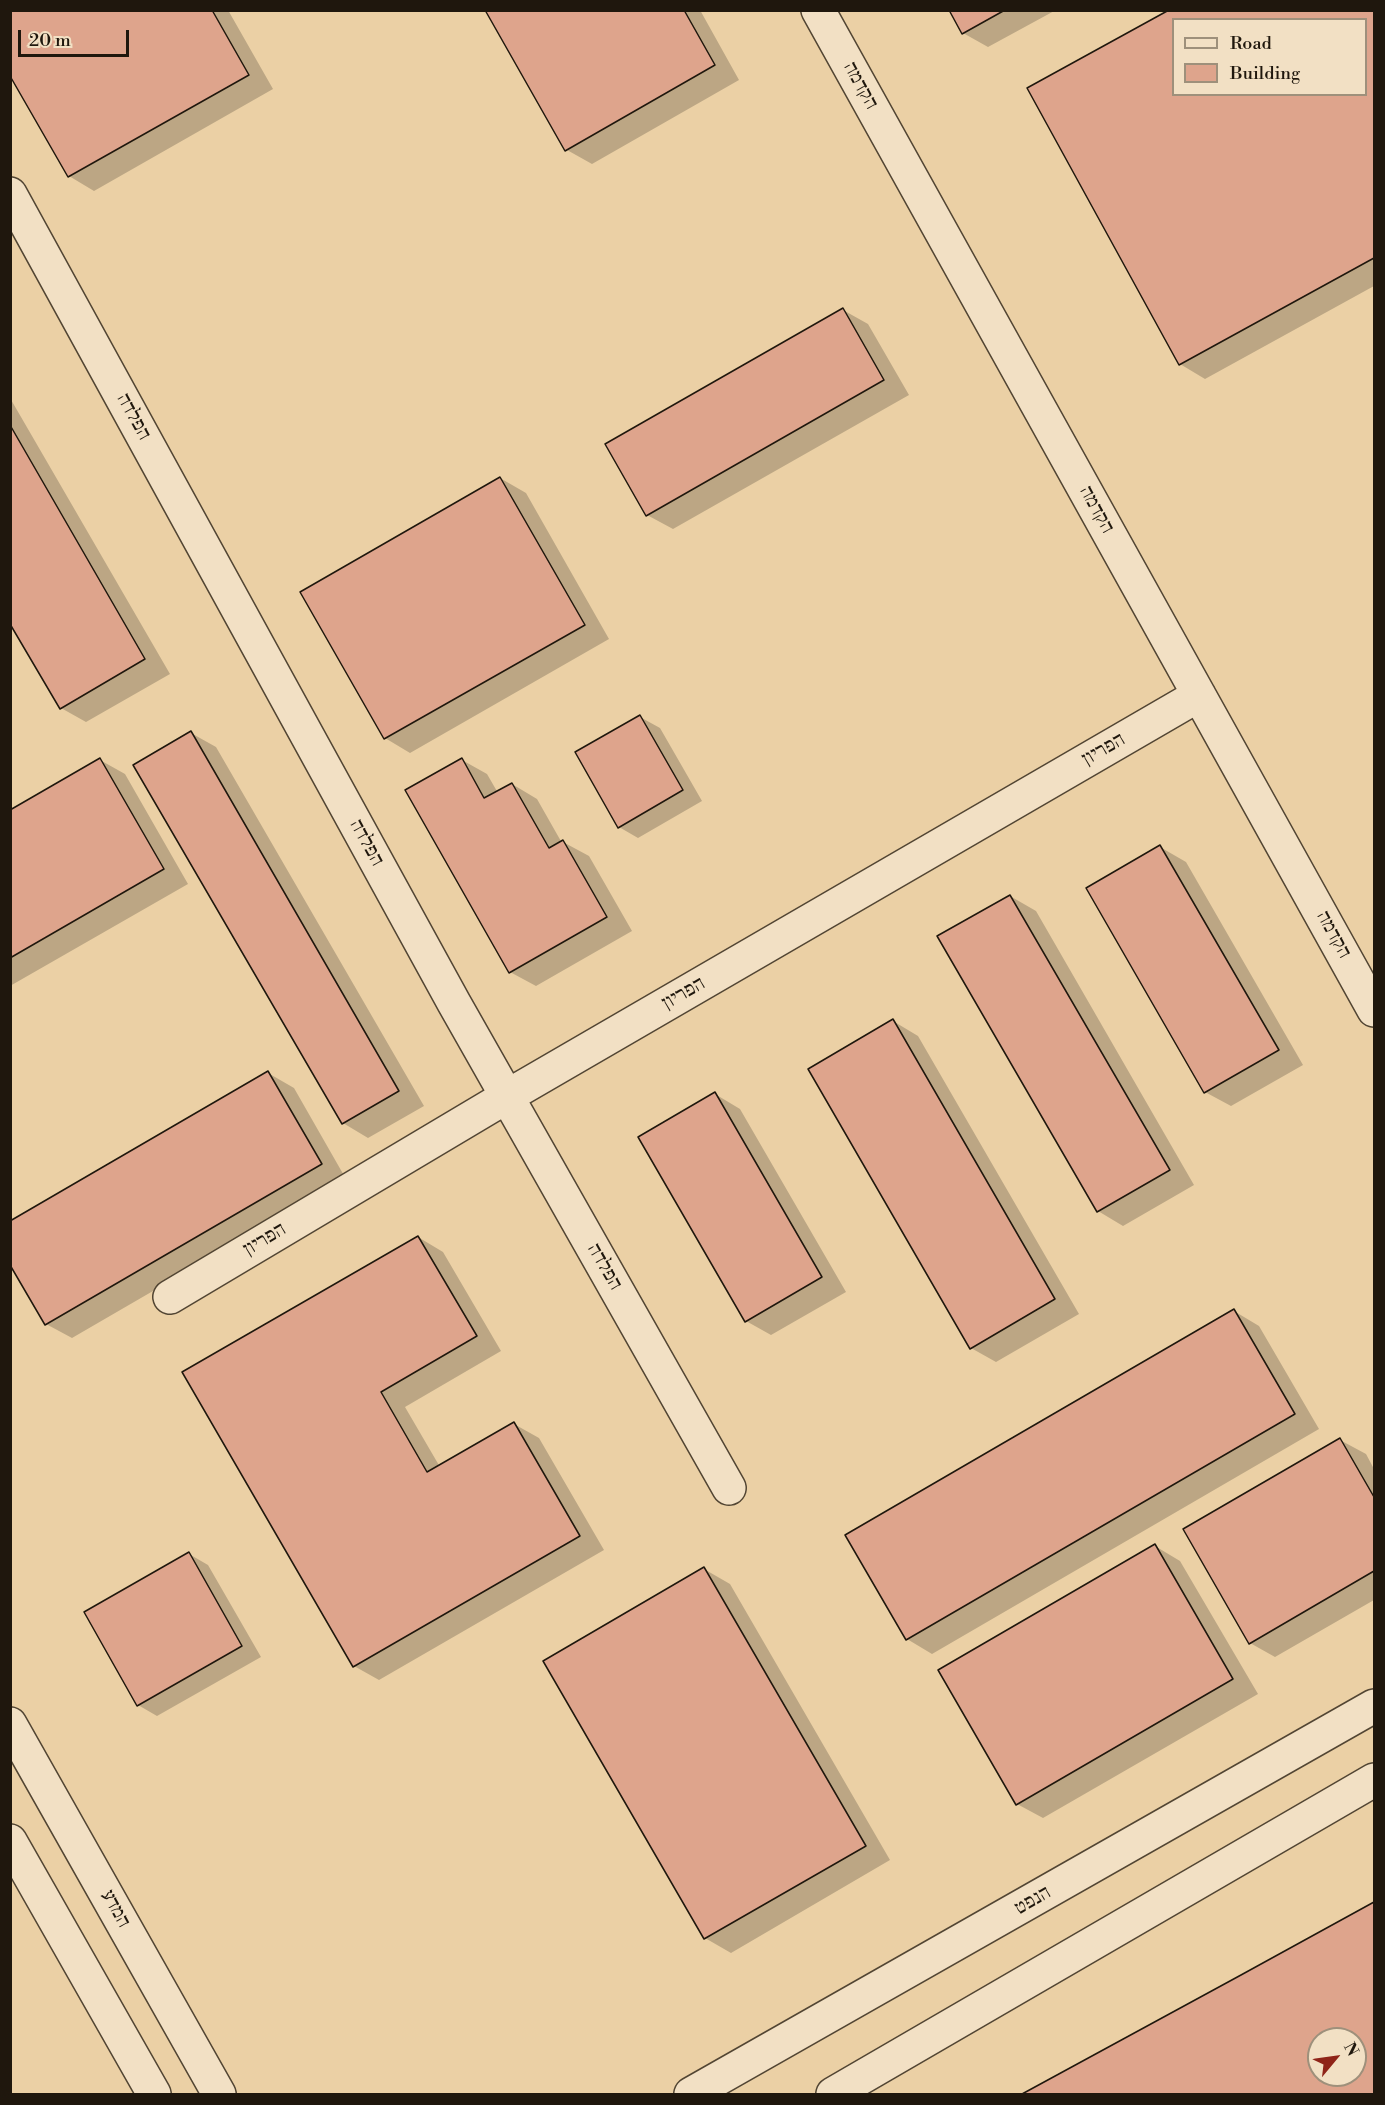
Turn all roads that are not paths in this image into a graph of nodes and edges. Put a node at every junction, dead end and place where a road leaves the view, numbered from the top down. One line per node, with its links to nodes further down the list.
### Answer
1 (818, 10): 3 (street, הקדמה)
2 (10, 194): 5 (street, הפלדה)
3 (1199, 695): 4 (street, הקדמה); 5 (street, הפריון)
4 (1374, 1010)
5 (507, 1097): 6 (street, הפריון); 7 (street, הפלדה)
6 (170, 1297)
7 (729, 1488)
8 (1374, 1706): 14 (street, הנפט)
9 (10, 1724): 13 (street, המדע)
10 (1374, 1780): 15 (street)
11 (10, 1841): 12 (street)
12 (154, 2094)
13 (219, 2094)
14 (691, 2094)
15 (833, 2094)

